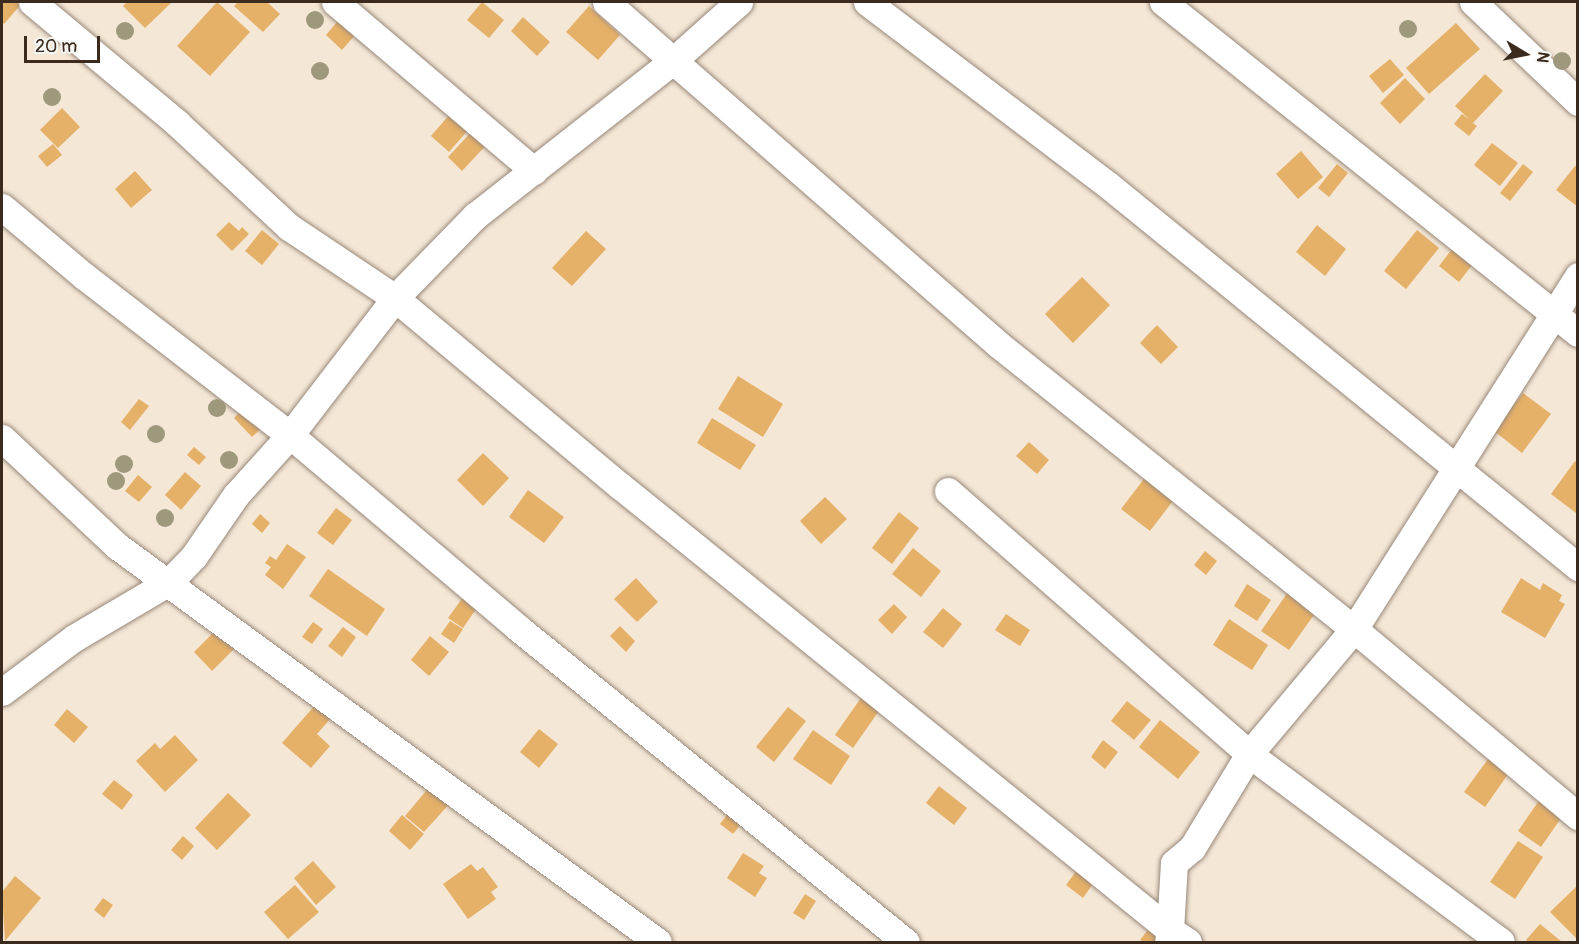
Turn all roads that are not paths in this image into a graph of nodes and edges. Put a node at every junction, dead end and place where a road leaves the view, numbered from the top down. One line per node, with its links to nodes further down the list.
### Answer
1 (32, 2): 13 (street)
2 (334, 2): 10 (street)
3 (606, 2): 8 (street)
4 (739, 2): 8 (street)
5 (867, 2): 18 (street)
6 (1163, 2): 14 (street)
7 (1473, 2): 9 (street)
8 (675, 59): 10 (street); 22 (street)
9 (1578, 102)
10 (534, 171): 13 (street)
11 (2, 207): 16 (street)
12 (1578, 276): 14 (street)
13 (394, 298): 16 (street); 26 (street)
14 (1554, 313): 15 (street); 18 (street)
15 (1578, 333)
16 (290, 435): 21 (street); 28 (street)
17 (2, 438): 21 (street)
18 (1457, 466): 20 (street); 22 (street)
19 (948, 491): 24 (street)
20 (1578, 567)
21 (169, 582): 23 (street); 27 (street)
22 (1354, 629): 24 (street); 25 (street)
23 (2, 692)
24 (1249, 754): 26 (street); 29 (street)
25 (1578, 816)
26 (1175, 938)
27 (658, 942)
28 (906, 942)
29 (1501, 942)

